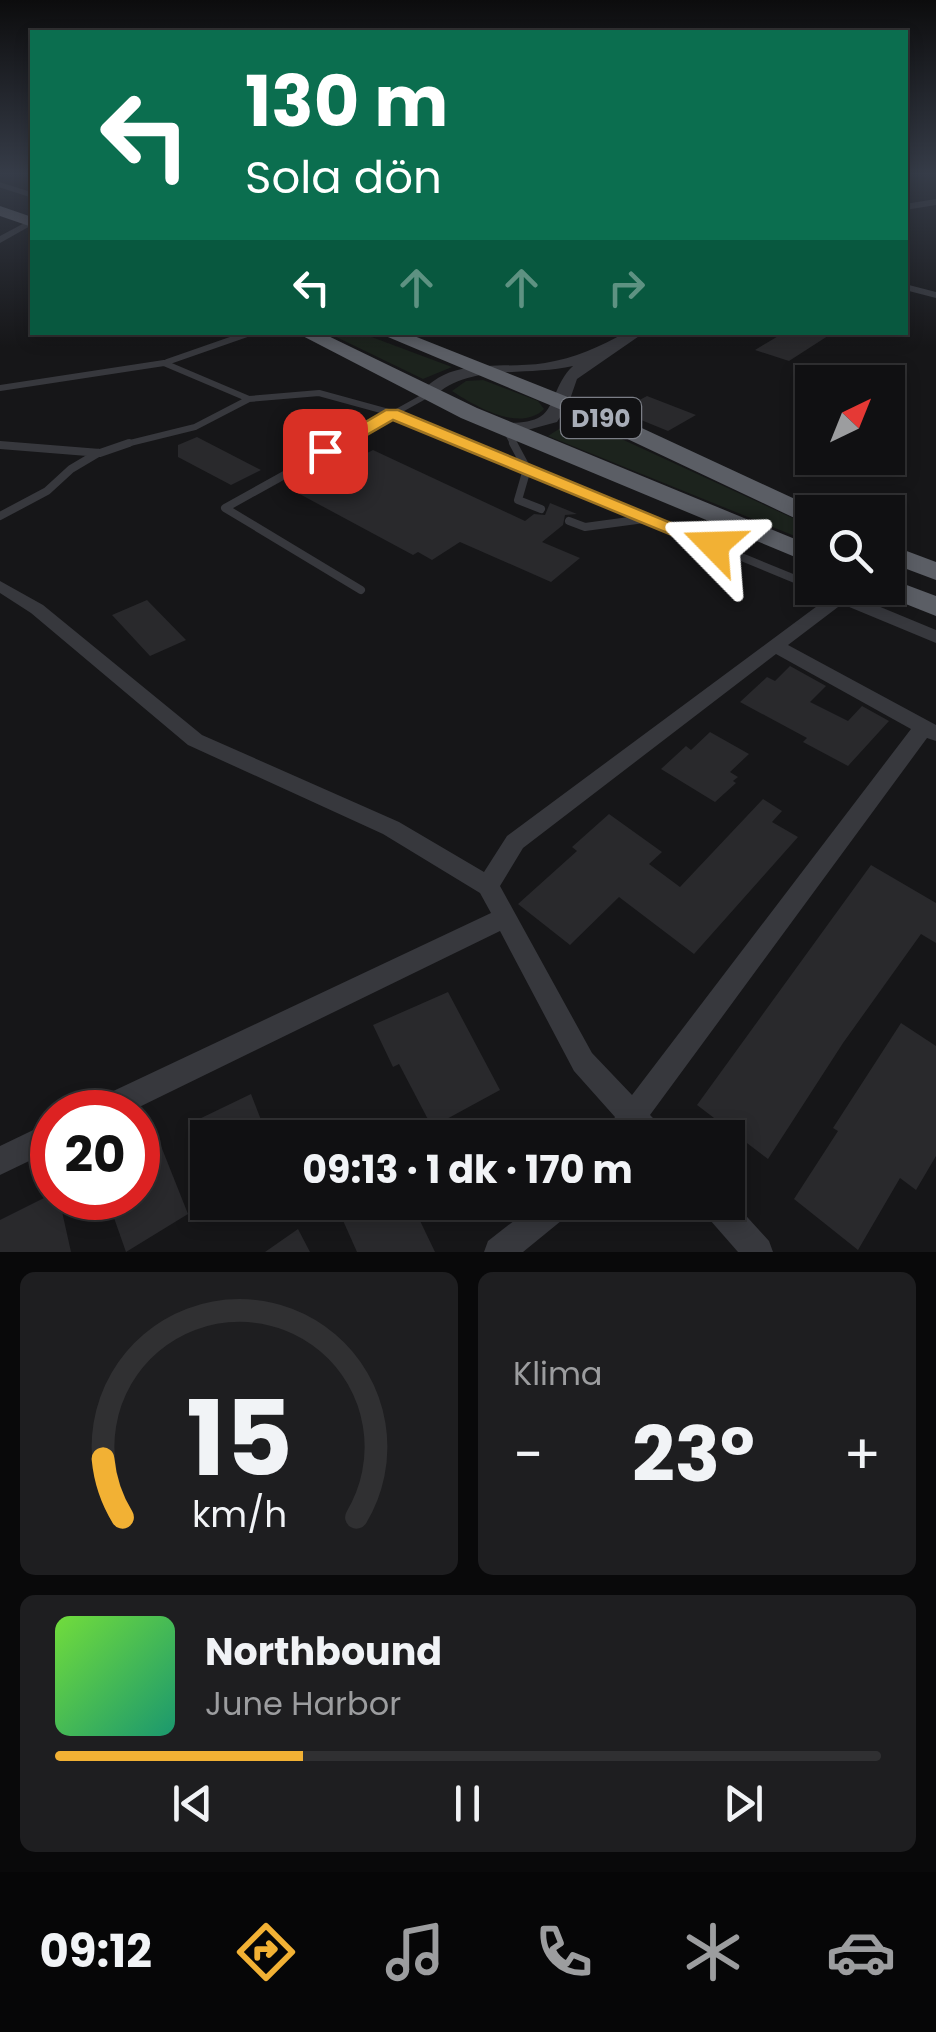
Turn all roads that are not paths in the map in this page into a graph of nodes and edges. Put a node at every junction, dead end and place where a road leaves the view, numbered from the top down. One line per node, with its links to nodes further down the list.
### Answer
1 (30, 235): 2 (street)
2 (0, 242)
3 (908, 288): 4 (street)
4 (936, 294)
5 (244, 335): 10 (lane)
6 (310, 335): 13 (highway, D190)
7 (393, 335): 11 (highway, D190)
8 (632, 335): 9 (street)
9 (597, 354): 11 (street); 15 (street)
10 (164, 363): 12 (lane); 14 (lane)
11 (482, 369): 13 (street); 15 (highway, D190)
12 (0, 388)
13 (427, 394): 16 (lane); 17 (highway, D190)
14 (249, 399): 16 (lane); 19 (lane)
15 (561, 402): 17 (street); 21 (highway, D190)
16 (392, 413): 20 (lane); 31 (lane)
17 (504, 428): 20 (lane); 26 (highway, D190)
18 (0, 445): 19 (lane)
19 (100, 452): 23 (lane)
20 (527, 469): 22 (lane); 24 (lane)
21 (795, 508)
22 (541, 509)
23 (0, 516)
24 (648, 518): 25 (lane); 29 (lane)
25 (569, 520)
26 (795, 549)
27 (905, 559): 28 (highway)
28 (936, 572)
29 (795, 578)
30 (0, 586): 39 (street)
31 (361, 590)
32 (905, 594): 35 (highway)
33 (825, 605): 37 (street)
34 (868, 605): 36 (street)
35 (936, 607)
36 (936, 637)
37 (775, 646): 38 (street); 39 (street)
38 (930, 731): 42 (street)
39 (488, 886): 40 (street)
40 (505, 918): 41 (street); 42 (street)
41 (146, 1090)
42 (634, 1116): 43 (street); 44 (street)
43 (631, 1120)
44 (637, 1120)
45 (30, 1146): 46 (street)
46 (0, 1161)
47 (539, 1220): 49 (street)
48 (729, 1220): 50 (street)
49 (499, 1252)
50 (758, 1252)

